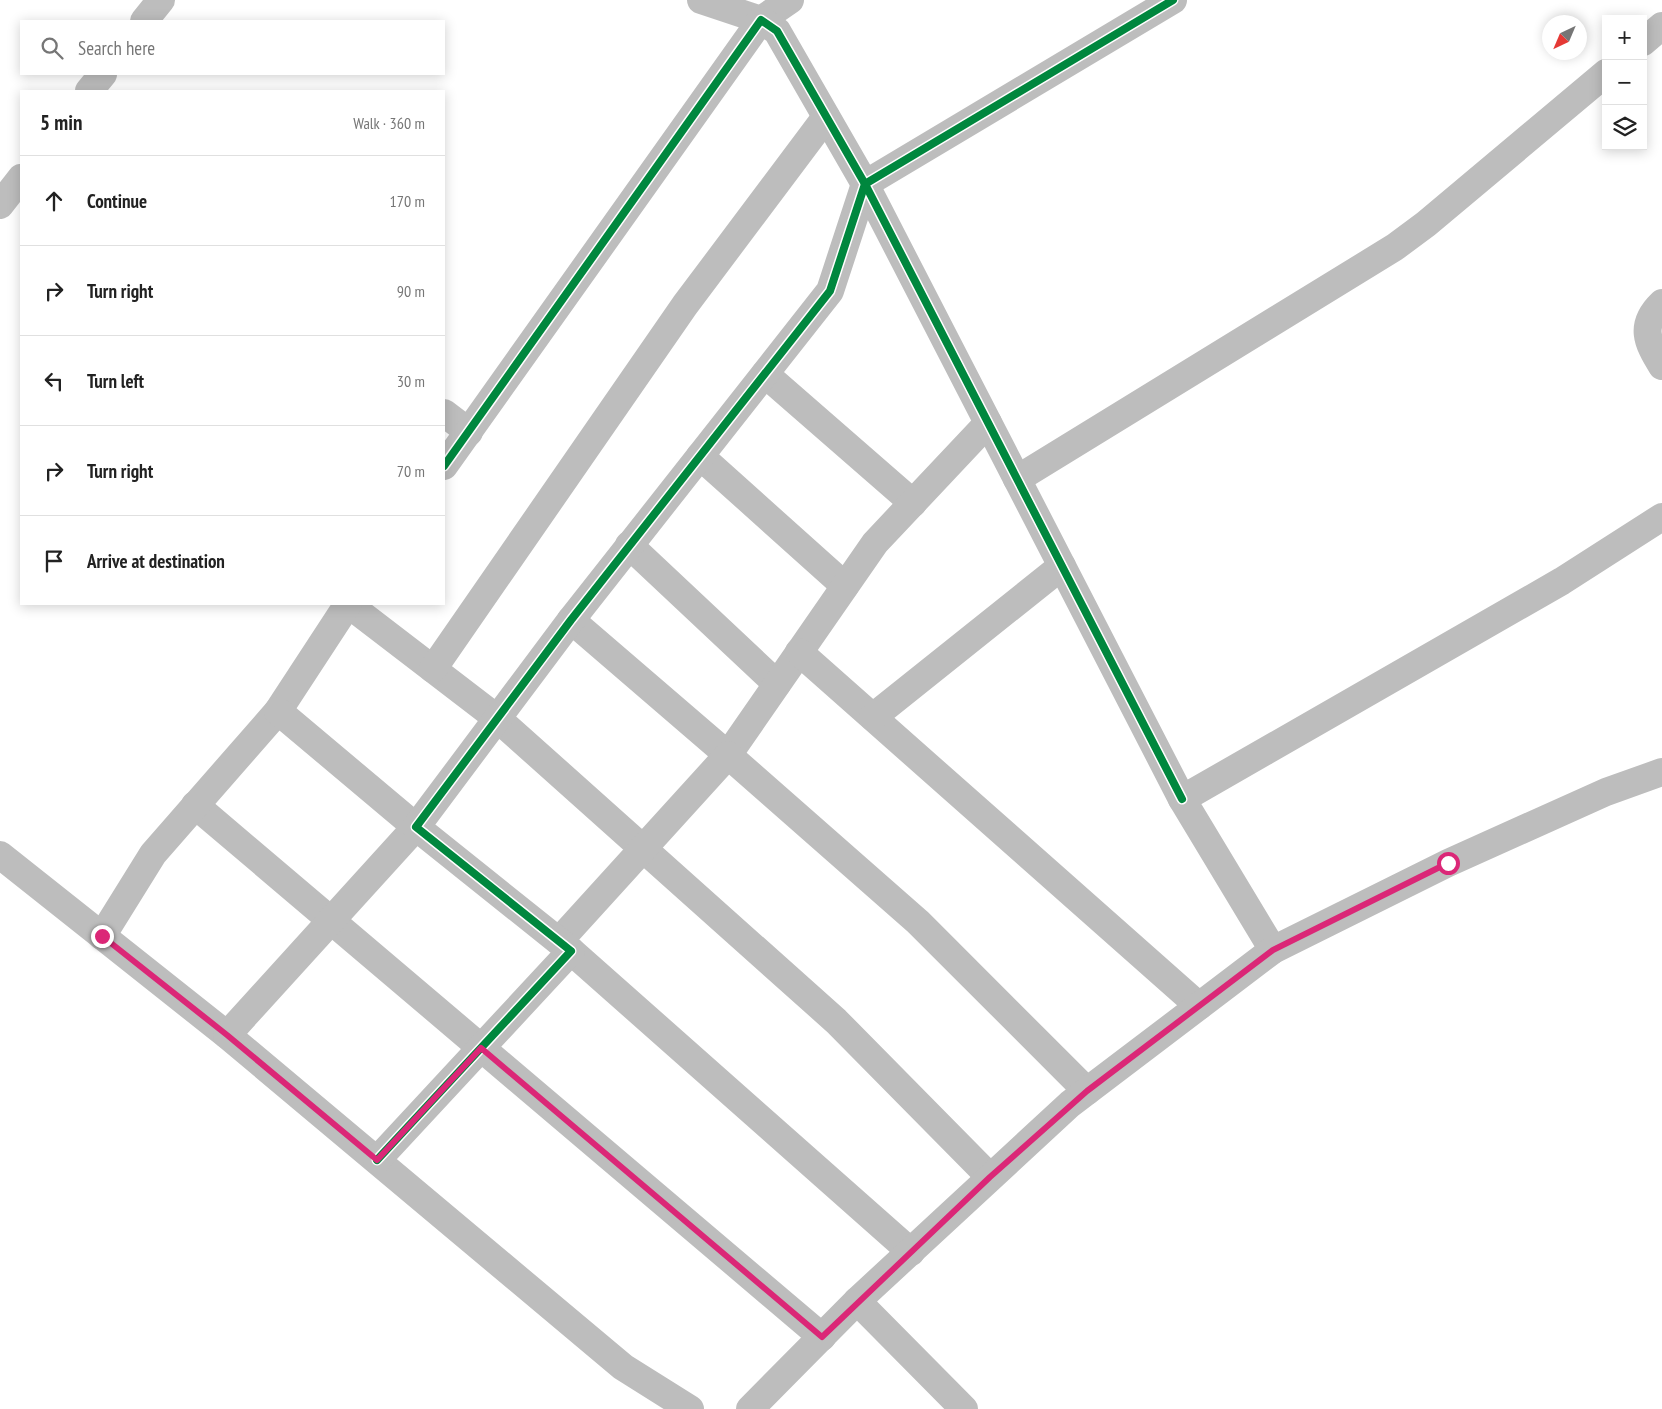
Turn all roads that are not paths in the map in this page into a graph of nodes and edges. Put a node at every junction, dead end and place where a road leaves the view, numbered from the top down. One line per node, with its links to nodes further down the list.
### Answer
1 (161, 0): 5 (street)
2 (701, 0): 6 (street)
3 (790, 0): 6 (street)
4 (1173, 0): 14 (street)
5 (145, 20)
6 (761, 20): 12 (street); 21 (street)
7 (1662, 26): 8 (street)
8 (1647, 39)
9 (102, 75): 11 (street)
10 (1602, 76): 24 (street)
11 (90, 90)
12 (826, 117): 14 (street); 34 (street)
13 (20, 179): 15 (street)
14 (865, 184): 18 (street); 20 (street)
15 (0, 205)
16 (1662, 303): 17 (street)
17 (1662, 366)
18 (765, 374): 22 (street); 25 (street)
19 (445, 414): 21 (street)
20 (988, 423): 24 (street); 25 (street)
21 (469, 432): 23 (street)
22 (700, 456): 27 (street); 29 (street)
23 (445, 465)
24 (1017, 479): 28 (street)
25 (913, 503): 29 (street)
26 (1662, 517): 41 (street)
27 (629, 545): 32 (street); 35 (street)
28 (1062, 566): 37 (street); 41 (street)
29 (845, 586): 33 (street)
30 (347, 605): 36 (street)
31 (349, 605): 34 (street)
32 (571, 620): 38 (street); 39 (street)
33 (799, 652): 35 (street); 37 (street)
34 (433, 669): 38 (street)
35 (777, 684): 39 (street)
36 (278, 711): 42 (street); 43 (street)
37 (873, 717): 50 (street)
38 (498, 719): 43 (street); 44 (street)
39 (728, 755): 44 (street); 53 (street)
40 (1662, 772): 49 (street)
41 (1182, 799): 49 (street)
42 (195, 805): 46 (street); 47 (street)
43 (416, 827): 46 (street); 48 (street)
44 (643, 848): 48 (street); 55 (street)
45 (0, 855): 47 (street)
46 (331, 921): 51 (street); 52 (street)
47 (102, 936): 51 (street)
48 (565, 946): 52 (street); 56 (street)
49 (1273, 950): 50 (street)
50 (1199, 1006): 53 (street)
51 (227, 1035): 54 (street)
52 (481, 1048): 54 (street); 58 (street)
53 (1087, 1091): 55 (street)
54 (377, 1160): 59 (street)
55 (990, 1177): 56 (street)
56 (911, 1252): 57 (street)
57 (858, 1301): 58 (street); 61 (street)
58 (822, 1337): 60 (street)
59 (690, 1409)
60 (750, 1409)
61 (964, 1409)

